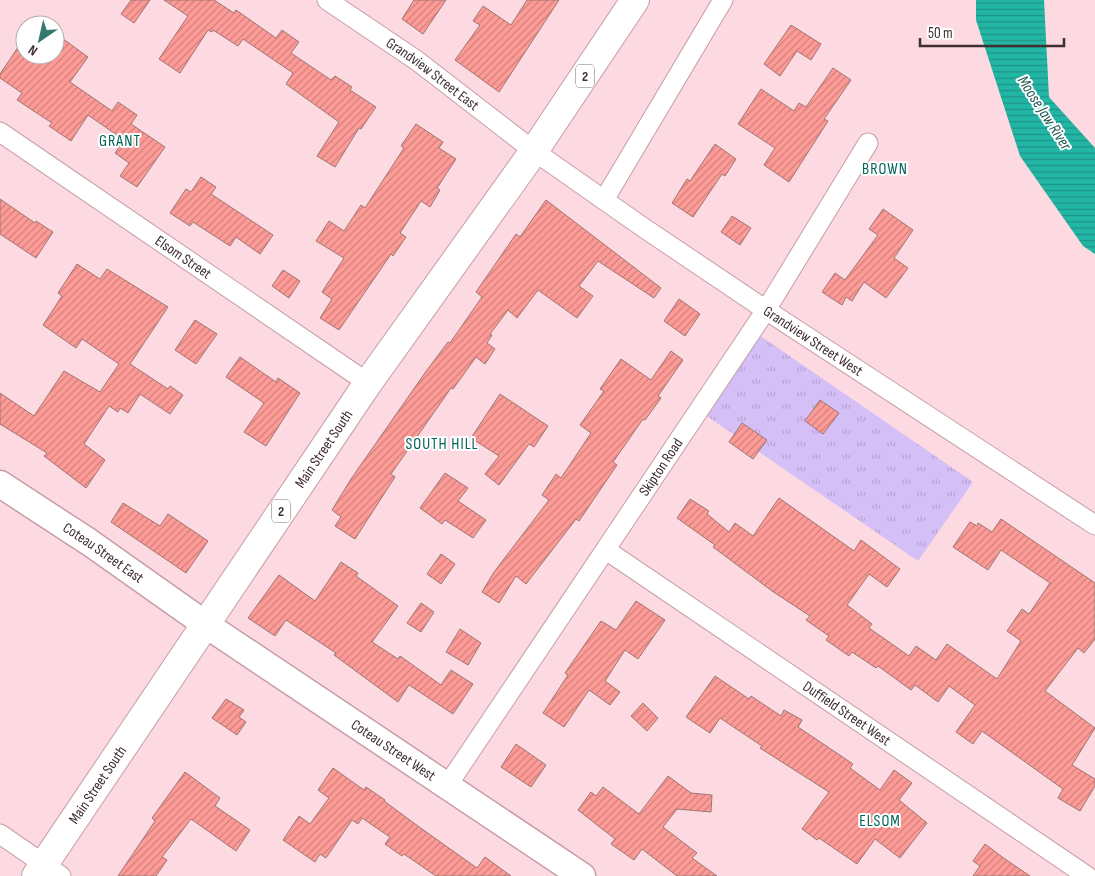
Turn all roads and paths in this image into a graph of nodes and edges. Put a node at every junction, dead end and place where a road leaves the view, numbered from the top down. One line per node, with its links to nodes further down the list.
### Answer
1 (327, 0): 6 (street, Grandview Street East)
2 (635, 0): 6 (main road, 2)
3 (723, 0): 7 (street)
4 (0, 132): 9 (street, Elsom Street)
5 (868, 143): 8 (street, Skipton Road)
6 (534, 151): 7 (street, Grandview Street West); 9 (main road, Main Street South / 2)
7 (604, 200): 8 (street, Grandview Street West)
8 (766, 310): 11 (street, Grandview Street West); 12 (street, Skipton Road)
9 (368, 383): 13 (main road, Main Street South / 2)
10 (0, 484): 13 (street, Coteau Street East)
11 (1095, 525)
12 (606, 550): 14 (street, Skipton Road); 18 (street, Duffield Street West)
13 (205, 624): 14 (street, Coteau Street West); 16 (main road, Main Street South / 2)
14 (446, 786): 17 (street, Coteau Street West)
15 (0, 834): 16 (street)
16 (47, 872)
17 (582, 876)
18 (1087, 876)

